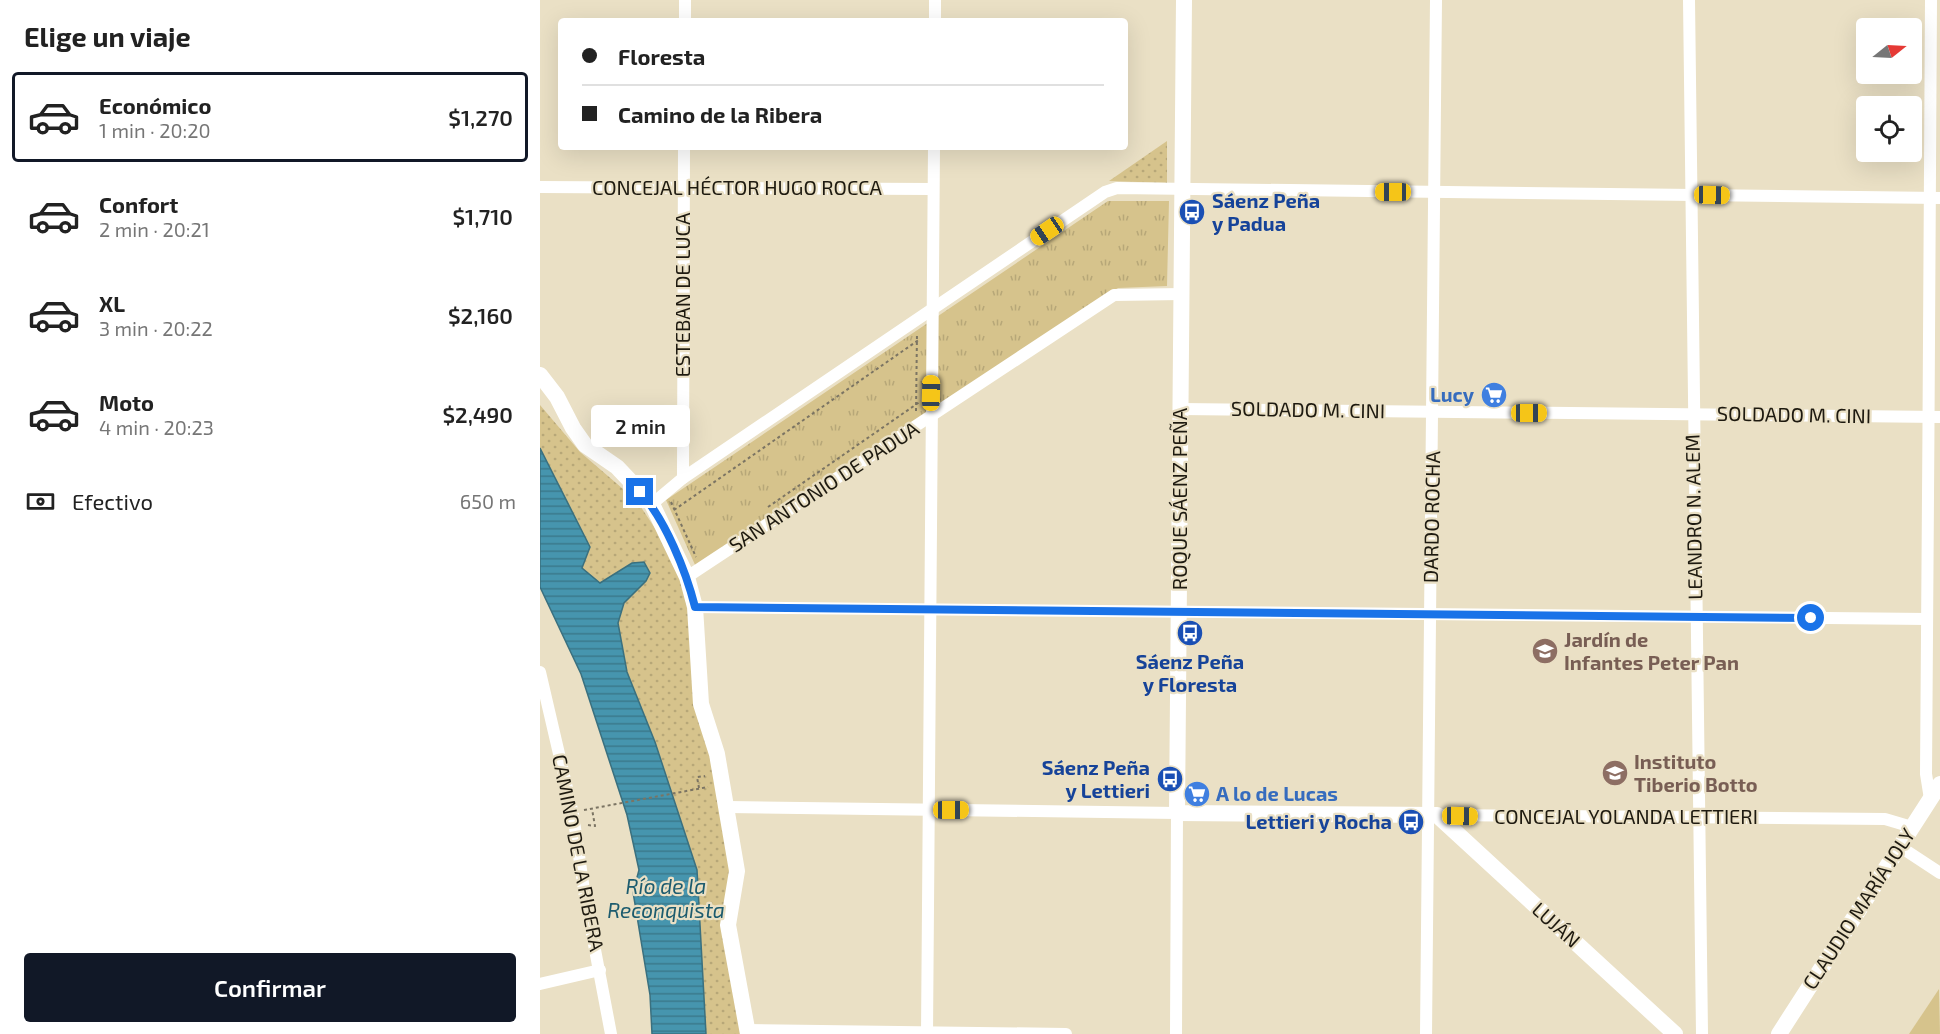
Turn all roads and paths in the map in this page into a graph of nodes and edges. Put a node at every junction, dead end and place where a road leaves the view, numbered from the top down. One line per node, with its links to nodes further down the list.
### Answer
1 (685, 0): 7 (street)
2 (935, 0): 8 (street)
3 (1184, 0): 14 (street, ROQUE SÁENZ PEÑA)
4 (1436, 0): 15 (street, DARDO ROCHA)
5 (1689, 0): 16 (street, LEANDRO N. ALEM)
6 (1931, 0): 17 (street)
7 (685, 18)
8 (934, 18)
9 (684, 150): 12 (street, ESTEBAN DE LUCA)
10 (934, 150): 13 (street)
11 (540, 187): 12 (street, CONCEJAL HÉCTOR HUGO ROCCA)
12 (684, 187): 13 (street, CONCEJAL HÉCTOR HUGO ROCCA); 32 (street, ESTEBAN DE LUCA)
13 (933, 189): 19 (street)
14 (1182, 189): 15 (street); 18 (street, ROQUE SÁENZ PEÑA); 19 (street)
15 (1434, 192): 16 (street); 27 (street, DARDO ROCHA)
16 (1690, 195): 17 (street); 28 (street, LEANDRO N. ALEM)
17 (1935, 198): 30 (street)
18 (1182, 294): 26 (street, ROQUE SÁENZ PEÑA); 29 (street, SAN ANTONIO DE PADUA)
19 (933, 308): 20 (street); 21 (street)
20 (917, 318): 22 (path); 32 (street)
21 (932, 331): 22 (path); 24 (street)
22 (917, 341): 25 (path); 35 (path)
23 (540, 375): 34 (street)
24 (931, 393): 25 (path); 29 (street)
25 (916, 404): 31 (path); 36 (path)
26 (1180, 409): 27 (street, SOLDADO M. CINI); 40 (street, ROQUE SÁENZ PEÑA)
27 (1433, 412): 28 (street, SOLDADO M. CINI); 41 (street, DARDO ROCHA)
28 (1693, 414): 30 (street, SOLDADO M. CINI); 42 (street, LEANDRO N. ALEM)
29 (931, 417): 31 (street, SAN ANTONIO DE PADUA); 39 (street)
30 (1935, 417): 43 (street)
31 (916, 427): 37 (street, SAN ANTONIO DE PADUA)
32 (683, 478): 33 (street)
33 (666, 491): 34 (street); 35 (path)
34 (652, 504): 37 (street)
35 (674, 510): 37 (path)
36 (763, 510)
37 (692, 567): 38 (street)
38 (695, 607): 39 (street); 49 (street)
39 (930, 609): 40 (street); 51 (street)
40 (1179, 612): 41 (street); 52 (street, ROQUE SÁENZ PEÑA)
41 (1431, 614): 42 (street); 53 (street, DARDO ROCHA)
42 (1695, 617): 43 (street); 54 (street, LEANDRO N. ALEM)
43 (1927, 619): 48 (street)
44 (540, 672): 45 (street, CAMINO DE LA RIBERA)
45 (545, 714): 58 (street, CAMINO DE LA RIBERA)
46 (1940, 784): 48 (street, CLAUDIO MARÍA JOLY)
47 (708, 787): 50 (path)
48 (1930, 799): 55 (street, CLAUDIO MARÍA JOLY)
49 (728, 807): 51 (street, CONCEJAL YOLANDA LETTIERI); 60 (street)
50 (592, 809): 50 (path)
51 (928, 810): 52 (street, CONCEJAL YOLANDA LETTIERI); 61 (street)
52 (1177, 813): 53 (street, CONCEJAL YOLANDA LETTIERI); 64 (street, ROQUE SÁENZ PEÑA)
53 (1433, 815): 54 (street, CONCEJAL YOLANDA LETTIERI); 65 (street, DARDO ROCHA); 66 (street, LUJÁN)
54 (1698, 818): 55 (street, CONCEJAL YOLANDA LETTIERI); 67 (street, LEANDRO N. ALEM)
55 (1912, 827): 56 (street, CLAUDIO MARÍA JOLY)
56 (1899, 846): 57 (street); 68 (street, CLAUDIO MARÍA JOLY)
57 (1940, 873)
58 (600, 970): 59 (street); 62 (street, CAMINO DE LA RIBERA)
59 (540, 984)
60 (747, 1032): 61 (street)
61 (927, 1033): 63 (street)
62 (611, 1034)
63 (1066, 1034)
64 (1176, 1034)
65 (1426, 1034)
66 (1675, 1034)
67 (1702, 1034)
68 (1779, 1034)

